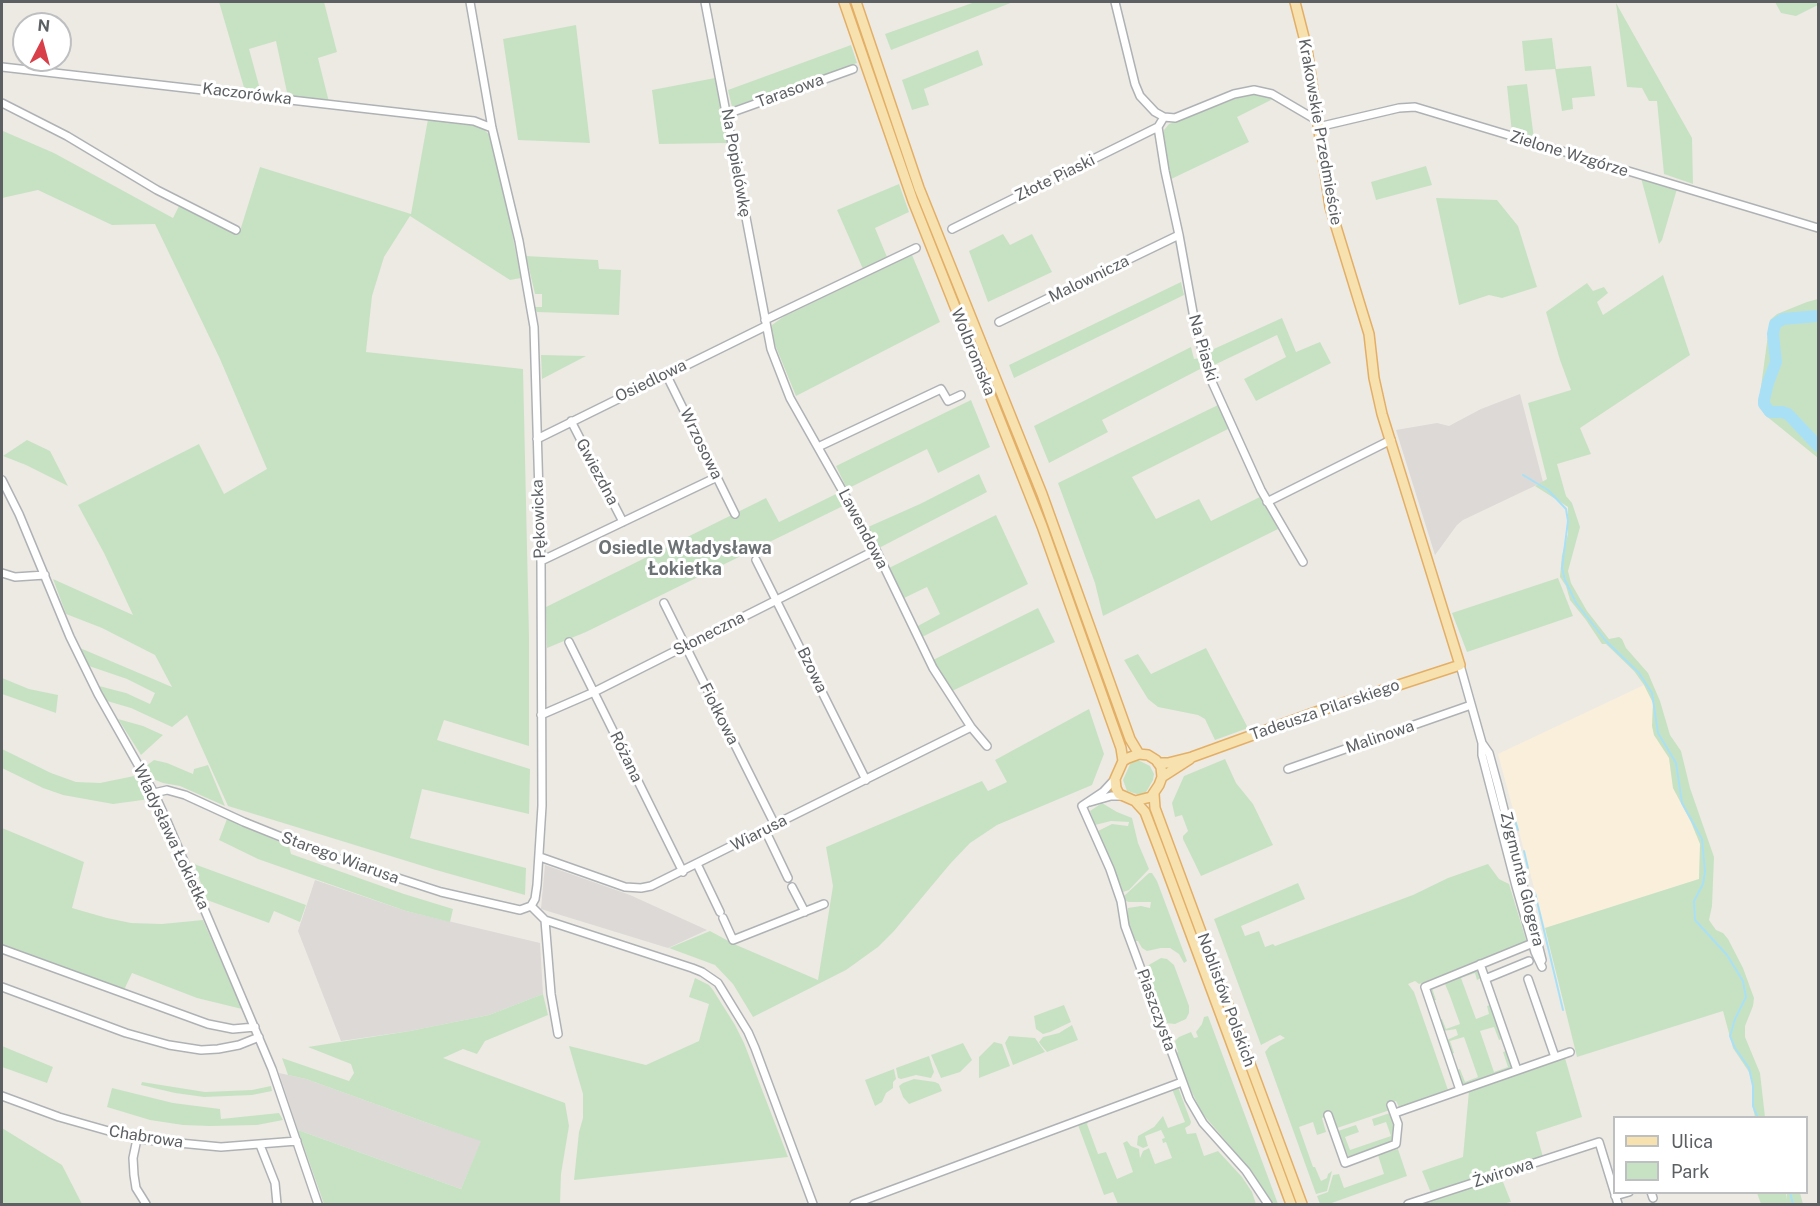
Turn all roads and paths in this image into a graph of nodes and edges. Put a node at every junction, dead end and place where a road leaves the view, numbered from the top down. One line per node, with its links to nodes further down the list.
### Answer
1 (470, 2): 15 (street, Pękowicka)
2 (705, 2): 12 (street, Na Popielówkę)
3 (844, 2): 55 (main road, Wolbromska)
4 (856, 2): 53 (main road, Wolbromska)
5 (1115, 2): 13 (street)
6 (1295, 2): 9 (main road, Krakowskie Przedmieście)
7 (2, 67): 15 (street, Kaczorówka)
8 (853, 69): 12 (street, Tarasowa)
9 (1314, 99): 11 (street); 14 (main road, Krakowskie Przedmieście)
10 (2, 103): 18 (street)
11 (1299, 110): 13 (street); 14 (street)
12 (727, 114): 23 (street, Na Popielówkę)
13 (1164, 117): 16 (street)
14 (1318, 124): 17 (street, Zielone Wzgórze); 28 (main road, Krakowskie Przedmieście)
15 (492, 128): 27 (street, Pękowicka)
16 (1158, 128): 19 (street, Złote Piaski); 20 (street, Na Piaski)
17 (1818, 228)
18 (236, 230)
19 (952, 230)
20 (1179, 235): 22 (street, Malownicza); 32 (street, Na Piaski)
21 (916, 248): 23 (street)
22 (999, 322)
23 (766, 323): 24 (street, Osiedlowa); 29 (street, Lawendowa)
24 (666, 374): 26 (street, Osiedlowa); 30 (street, Wrzosowa)
25 (961, 395): 29 (street)
26 (571, 422): 27 (street, Osiedlowa); 34 (street, Gwiezdna)
27 (537, 439): 38 (street, Pękowicka)
28 (1390, 440): 32 (street); 35 (main road, Krakowskie Przedmieście)
29 (818, 447): 36 (street, Lawendowa)
30 (717, 477): 33 (street, Wrzosowa); 34 (street)
31 (2, 480): 41 (street, Władysława Łokietka)
32 (1267, 502): 39 (street, Na Piaski)
33 (735, 514)
34 (623, 522): 38 (street)
35 (1423, 540): 46 (main road, Zygmunta Glogera)
36 (876, 550): 42 (street, Słoneczna); 50 (street, Lawendowa)
37 (756, 560): 42 (street, Bzowa)
38 (541, 561): 49 (street, Pękowicka)
39 (1303, 562)
40 (2, 573): 41 (street)
41 (45, 575): 61 (street, Władysława Łokietka)
42 (777, 600): 45 (street, Słoneczna); 60 (street, Bzowa)
43 (664, 603): 45 (street, Fiołkowa)
44 (569, 642): 47 (street, Różana)
45 (685, 646): 47 (street, Słoneczna); 66 (street, Fiołkowa)
46 (1460, 665): 48 (street, Zygmunta Glogera); 54 (main road, Tadeusza Pilarskiego)
47 (594, 692): 49 (street, Słoneczna); 70 (street, Różana)
48 (1472, 705): 51 (street, Zygmunta Glogera); 57 (street, Malinowa)
49 (541, 715): 68 (street, Pękowicka)
50 (971, 727): 52 (street); 60 (street, Wiarusa)
51 (1482, 743): 77 (street, Zygmunta Glogera); 77 (street, Zygmunta Glogera)
52 (987, 746)
53 (1139, 754): 55 (main road); 56 (main road)
54 (1192, 757): 56 (main road, Tadeusza Pilarskiego); 58 (main road, Tadeusza Pilarskiego)
55 (1123, 761): 59 (main road)
56 (1158, 763): 58 (main road)
57 (1288, 769)
58 (1162, 777): 62 (main road)
59 (1115, 779): 63 (main road); 65 (street)
60 (867, 780): 66 (street, Wiarusa)
61 (154, 793): 74 (street, Starego Wiarusa); 84 (street, Władysława Łokietka)
62 (1154, 794): 64 (main road); 109 (main road, Noblistów Polskich)
63 (1122, 796): 64 (main road); 65 (street)
64 (1135, 801): 108 (main road, Noblistów Polskich)
65 (1090, 802): 90 (street, Piaszczysta)
66 (775, 825): 67 (street, Wiarusa)
67 (765, 830): 69 (street, Wiarusa); 71 (street)
68 (540, 857): 70 (street, Wiarusa); 74 (street, Pękowicka)
69 (697, 864): 70 (street, Wiarusa); 75 (street)
70 (683, 872)
71 (788, 878)
72 (792, 887): 75 (street)
73 (825, 904): 75 (street)
74 (531, 906): 76 (street)
75 (805, 912)
76 (545, 921): 85 (street); 105 (street)
77 (1533, 943): 80 (street)
78 (2, 949): 84 (street)
79 (1529, 961): 81 (street)
80 (1480, 964): 81 (street); 91 (street)
81 (1485, 979): 89 (street)
82 (1528, 979): 88 (street)
83 (2, 987): 86 (street)
84 (255, 1027): 86 (street, Władysława Łokietka)
85 (558, 1034)
86 (259, 1037): 97 (street, Władysława Łokietka)
87 (1570, 1052): 88 (street)
88 (1555, 1057): 89 (street)
89 (1516, 1070): 91 (street)
90 (1182, 1082): 106 (street); 107 (street, Piaszczysta)
91 (1460, 1090): 94 (street)
92 (2, 1096): 96 (street, Chabrowa)
93 (1391, 1104): 94 (street)
94 (1395, 1113): 95 (street)
95 (1328, 1115)
96 (137, 1139): 98 (street, Chabrowa); 102 (street)
97 (297, 1141): 98 (street, Chabrowa); 104 (street, Władysława Łokietka)
98 (260, 1145): 103 (street)
99 (1613, 1189): 110 (street, Żwirowa)
100 (1622, 1194): 101 (street)
101 (1615, 1196): 111 (street)
102 (146, 1204)
103 (277, 1204)
104 (318, 1204)
105 (813, 1204)
106 (854, 1204)
107 (1268, 1204)
108 (1291, 1204)
109 (1302, 1204)
110 (1407, 1204)
111 (1618, 1204)

